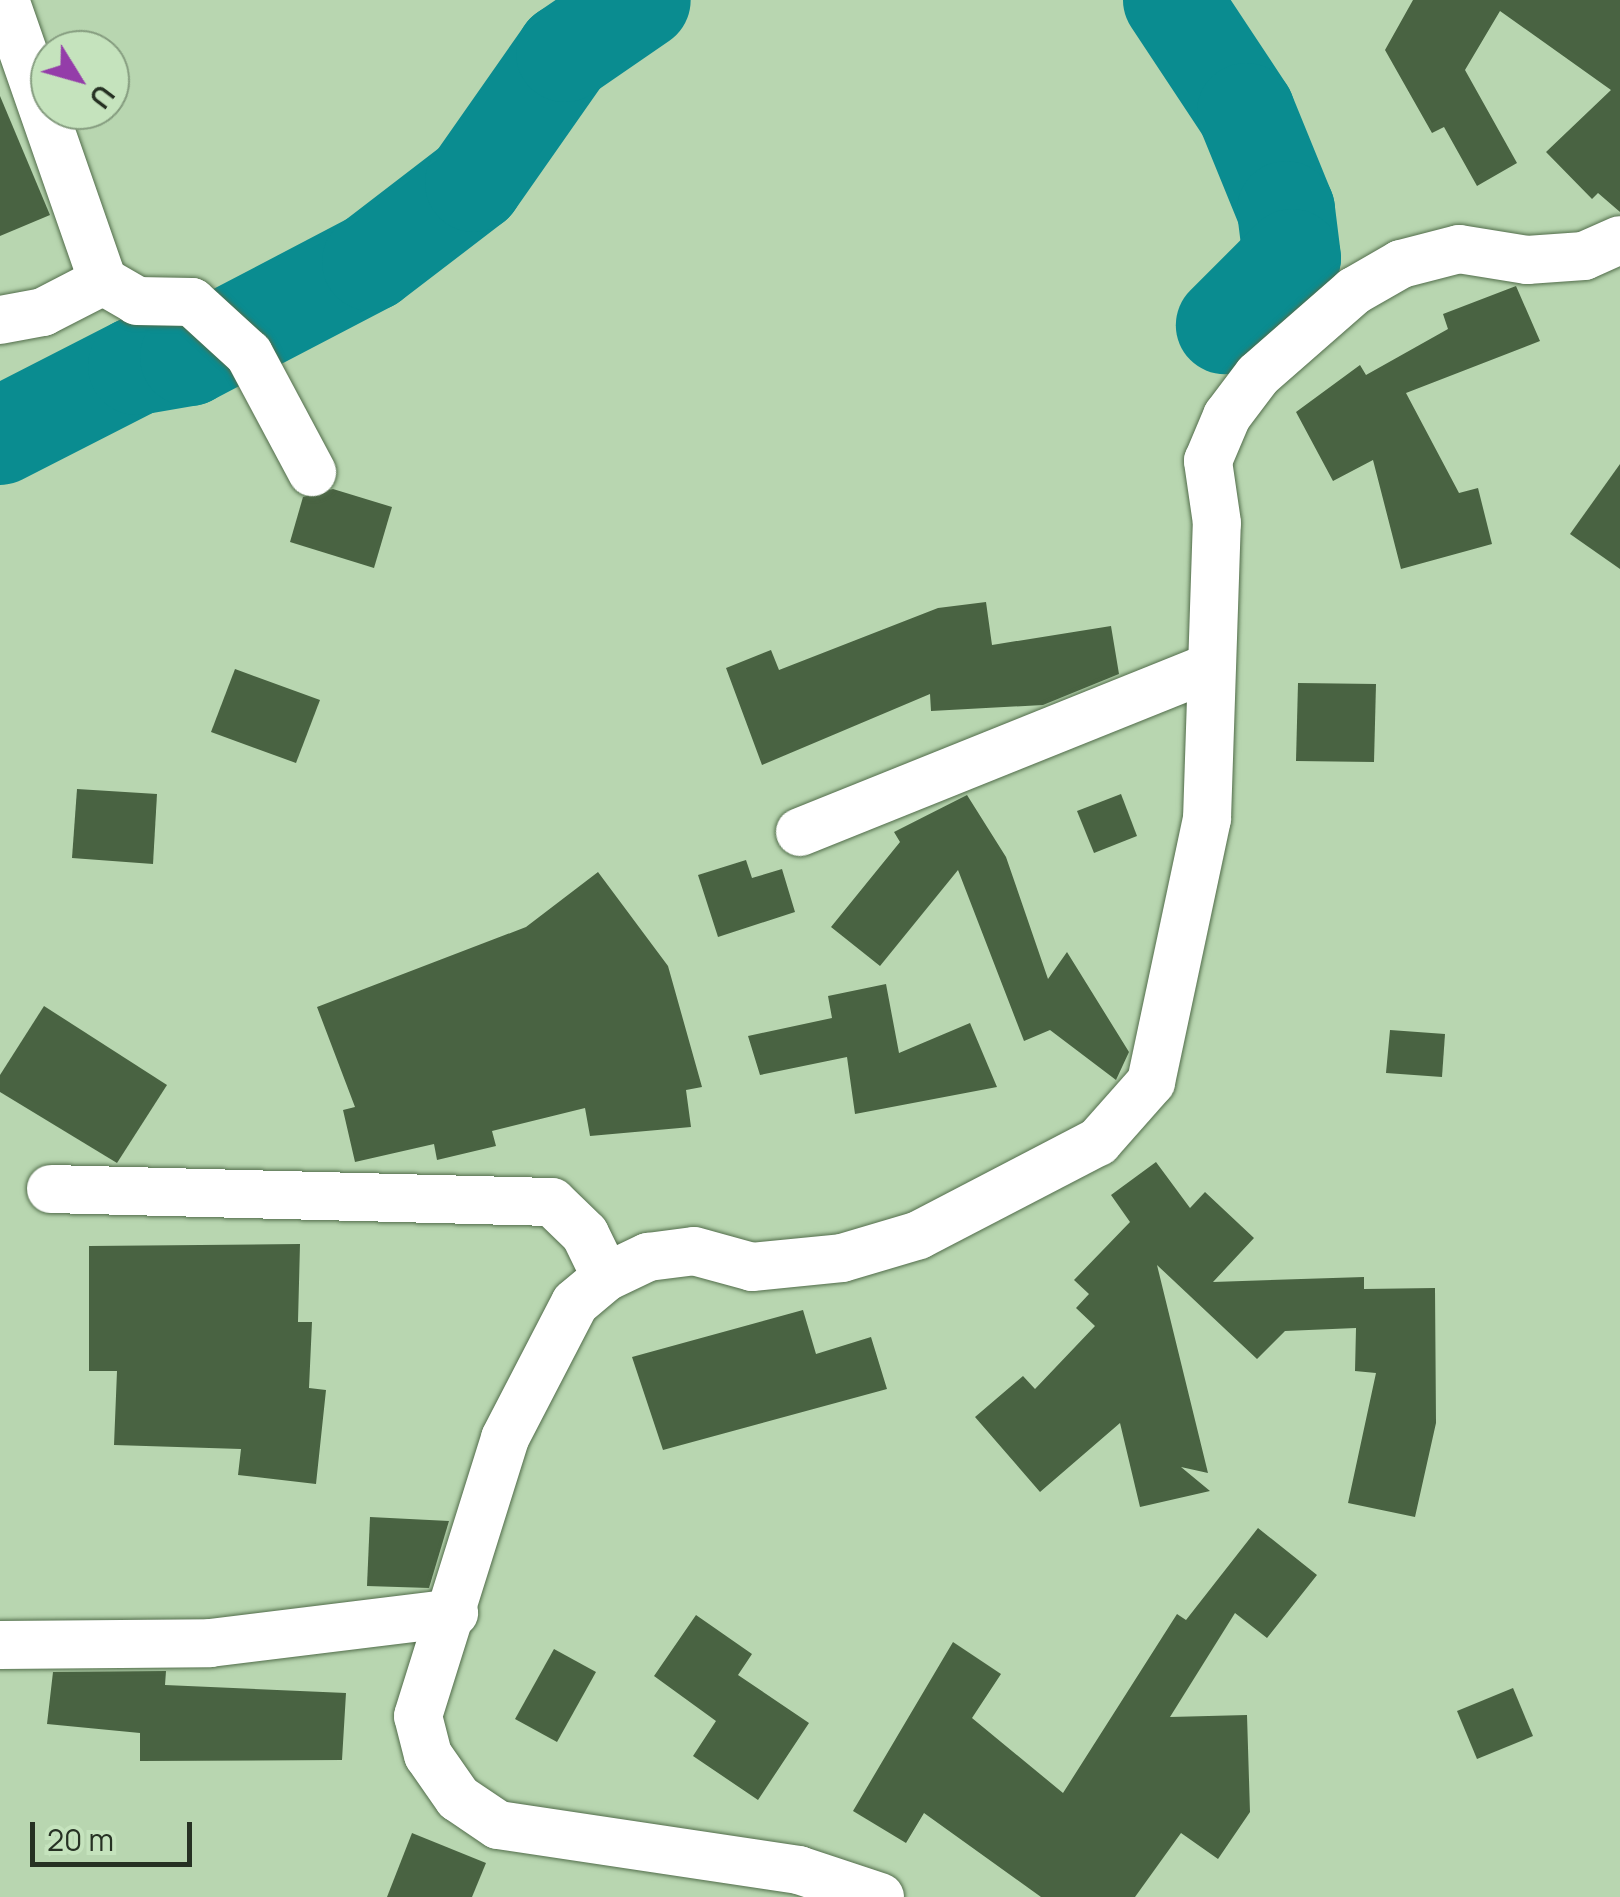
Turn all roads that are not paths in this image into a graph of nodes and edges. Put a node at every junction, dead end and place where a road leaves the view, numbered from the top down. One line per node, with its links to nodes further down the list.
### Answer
1 (4, 0): 3 (street)
2 (1620, 240): 6 (street)
3 (103, 281): 4 (street); 5 (street)
4 (0, 320)
5 (312, 472)
6 (1210, 667): 7 (street); 9 (street)
7 (800, 832)
8 (51, 1189): 9 (street)
9 (606, 1277): 10 (street)
10 (454, 1612): 11 (street); 12 (street)
11 (0, 1646)
12 (880, 1897)

